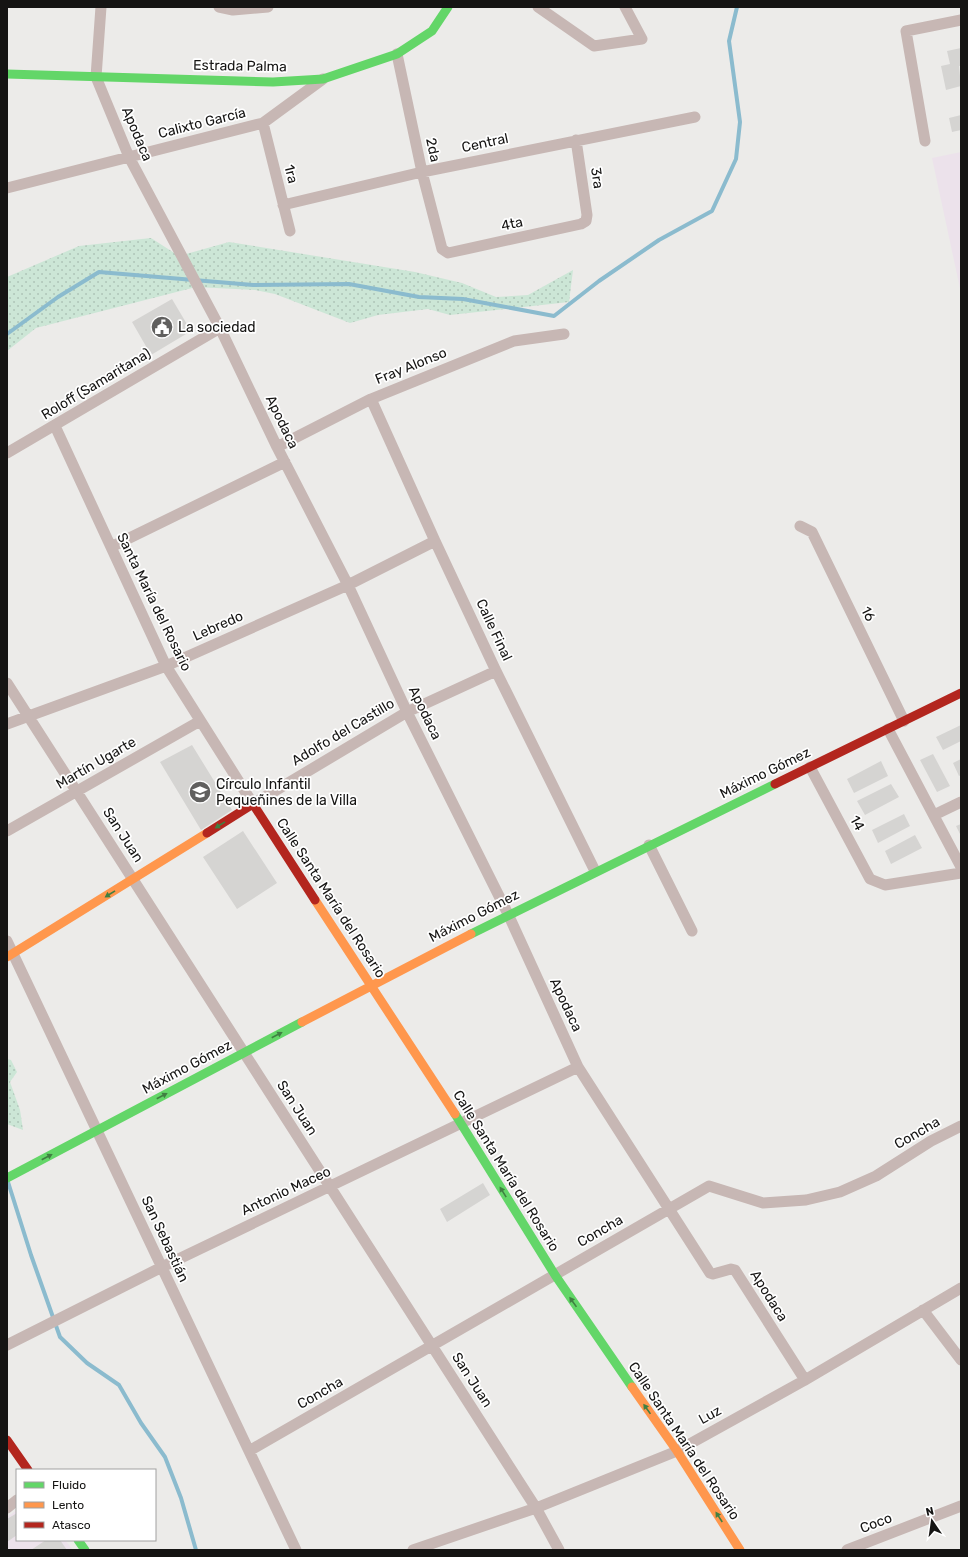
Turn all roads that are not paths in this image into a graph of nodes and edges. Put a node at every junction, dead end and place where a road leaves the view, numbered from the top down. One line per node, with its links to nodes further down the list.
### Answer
1 (101, 7): 10 (street, Apodaca)
2 (219, 7): 3 (street)
3 (265, 7)
4 (448, 7): 8 (street, Estrada Palma)
5 (538, 7): 6 (street)
6 (625, 7)
7 (961, 20): 15 (street)
8 (397, 54): 11 (street, Estrada Palma); 17 (street, 2da)
9 (7, 74): 10 (street, Estrada Palma)
10 (96, 77): 11 (street, Estrada Palma); 16 (street, Apodaca)
11 (323, 79): 13 (street, Calixto García)
12 (695, 117): 14 (street, Central)
13 (263, 123): 16 (street, Calixto García); 19 (street, 1ra)
14 (576, 140): 17 (street, Central); 20 (street, 3ra)
15 (925, 141)
16 (129, 157): 18 (street, Calixto García); 23 (street, Apodaca)
17 (422, 172): 19 (street, Central); 22 (street, 2da)
18 (7, 188)
19 (283, 205): 21 (street, 1ra)
20 (586, 221): 22 (street, 4ta)
21 (290, 232)
22 (444, 252)
23 (220, 328): 26 (street, Roloff (Samaritana)); 27 (street, Apodaca)
24 (564, 334): 25 (street, Fray Alonso)
25 (371, 399): 27 (street, Fray Alonso); 31 (street, Calle Final)
26 (55, 426): 28 (street, Roloff (Samaritana)); 32 (street, Santa María del Rosario)
27 (277, 447): 29 (street, Apodaca)
28 (7, 453)
29 (285, 462): 32 (street); 33 (street, Apodaca)
30 (800, 526): 41 (street, 16)
31 (435, 541): 33 (street, Lebredo); 35 (street, Calle Final)
32 (111, 547): 34 (street, Santa María del Rosario)
33 (348, 585): 34 (street, Lebredo); 38 (street, Apodaca)
34 (166, 666): 39 (street, Lebredo); 40 (street, Santa María del Rosario)
35 (496, 671): 38 (street, Adolfo del Castillo); 52 (street, Calle Final)
36 (7, 683): 39 (street, San Juan)
37 (961, 693): 41 (street, Máximo Gómez)
38 (407, 712): 47 (street, Adolfo del Castillo); 55 (street, Apodaca)
39 (29, 716): 42 (street, Lebredo); 45 (street, San Juan)
40 (200, 720): 45 (street, Martín Ugarte); 47 (street, Santa María del Rosario)
41 (904, 721): 43 (street, Máximo Gómez)
42 (7, 724)
43 (888, 728): 44 (street, Máximo Gómez); 48 (street)
44 (810, 767): 50 (street, Máximo Gómez); 53 (street, 14)
45 (77, 792): 49 (street, Martín Ugarte); 54 (street, San Juan)
46 (961, 802): 48 (street)
47 (253, 804): 54 (street, Adolfo del Castillo, one-way to 54); 59 (street, Calle Santa María del Rosario)
48 (934, 815): 51 (street)
49 (7, 831)
50 (649, 844): 52 (street, Máximo Gómez); 56 (street)
51 (961, 867)
52 (595, 871): 55 (street, Máximo Gómez)
53 (961, 873)
54 (133, 880): 58 (street, Adolfo del Castillo, one-way to 58); 60 (street, San Juan)
55 (508, 914): 59 (street, Máximo Gómez); 61 (street, Apodaca)
56 (692, 931)
57 (7, 941): 58 (street, San Sebastián)
58 (10, 956): 64 (street, San Sebastián)
59 (370, 986): 60 (street, Máximo Gómez, one-way to 59); 62 (street, Calle Santa María del Rosario)
60 (244, 1052): 64 (street, Máximo Gómez, one-way to 60); 66 (street, San Juan)
61 (578, 1067): 62 (street, Antonio Maceo); 67 (street, Apodaca)
62 (461, 1123): 66 (street, Antonio Maceo); 69 (street, Calle Santa María del Rosario, one-way to 62)
63 (961, 1126): 67 (street, Concha)
64 (98, 1130): 65 (street, Máximo Gómez, one-way to 64); 68 (street, San Sebastián)
65 (10, 1177)
66 (330, 1187): 68 (street, Antonio Maceo); 73 (street, San Juan)
67 (668, 1209): 69 (street, Concha); 75 (street, Apodaca)
68 (162, 1267): 72 (street, Antonio Maceo); 77 (street, San Sebastián)
69 (555, 1275): 73 (street, Concha); 78 (street, Calle Santa María del Rosario, one-way to 69)
70 (961, 1288): 71 (street, Luz)
71 (923, 1310): 74 (street); 75 (street, Luz)
72 (7, 1344)
73 (432, 1346): 77 (street, Concha); 83 (street, San Juan)
74 (961, 1360)
75 (805, 1380): 78 (street, Luz)
76 (7, 1440): 79 (street)
77 (249, 1451): 86 (street, San Sebastián)
78 (677, 1451): 83 (street, Luz); 89 (street, Calle Santa María del Rosario, one-way to 78)
79 (27, 1469)
80 (16, 1501): 82 (street)
81 (961, 1506): 90 (street, Coco)
82 (7, 1508)
83 (536, 1508): 87 (street, Luz); 88 (street, San Juan)
84 (79, 1541): 85 (street)
85 (85, 1550)
86 (296, 1550)
87 (413, 1550)
88 (559, 1550)
89 (740, 1550)
90 (847, 1550)

